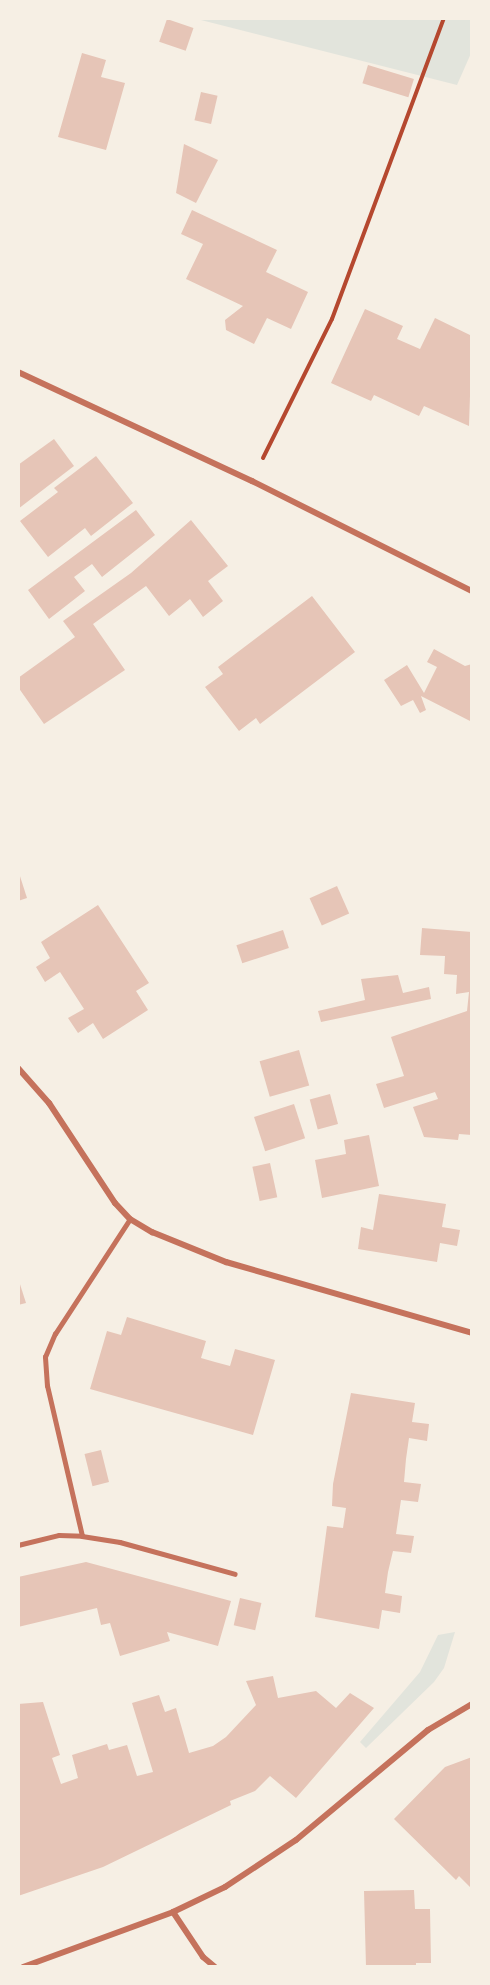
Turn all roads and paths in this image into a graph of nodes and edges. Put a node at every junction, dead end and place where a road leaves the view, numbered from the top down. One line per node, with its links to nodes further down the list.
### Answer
1 (444, 18): 3 (path)
2 (18, 372): 3 (street)
3 (252, 481): 4 (street)
4 (472, 591)
5 (18, 1068): 6 (street)
6 (130, 1219): 7 (street); 8 (lane)
7 (472, 1333)
8 (82, 1536): 9 (lane); 10 (lane)
9 (18, 1545)
10 (235, 1574)
11 (472, 1704): 12 (street)
12 (173, 1912): 13 (street); 14 (street)
13 (23, 1967)
14 (215, 1967)

